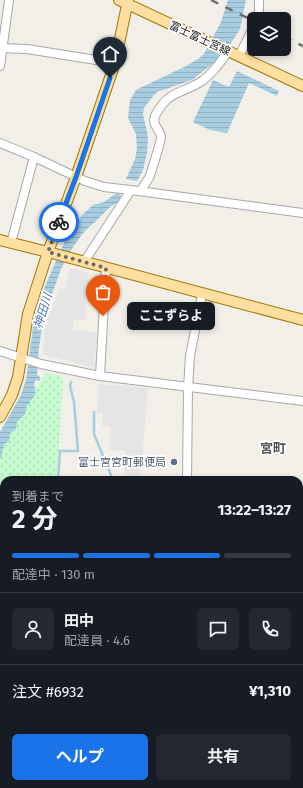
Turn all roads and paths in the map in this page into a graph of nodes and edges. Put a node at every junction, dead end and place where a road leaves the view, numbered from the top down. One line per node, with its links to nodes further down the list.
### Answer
1 (9, 0): 6 (street)
2 (259, 0): 4 (street)
3 (125, 1): 7 (main road, 富士富士宮線); 9 (main road)
4 (259, 12)
5 (247, 40): 8 (street)
6 (1, 48): 9 (street); 10 (street)
7 (227, 51): 8 (main road, 富士富士宮線); 16 (street)
8 (239, 56): 11 (main road, 富士富士宮線)
9 (115, 64): 14 (main road)
10 (0, 66)
11 (303, 86)
12 (0, 143): 13 (street)
13 (34, 157): 14 (street); 19 (street)
14 (76, 177): 15 (street); 20 (main road)
15 (131, 190): 16 (street); 21 (street)
16 (141, 191): 17 (street)
17 (303, 213)
18 (0, 240): 19 (main road)
19 (11, 243): 20 (main road)
20 (53, 254): 21 (main road); 26 (main road)
21 (84, 262): 22 (main road)
22 (106, 268): 23 (main road); 27 (street)
23 (202, 294): 24 (main road); 28 (street)
24 (303, 320)
25 (0, 351): 26 (street)
26 (24, 359): 27 (street); 30 (main road)
27 (100, 376): 28 (street)
28 (188, 388): 29 (street); 31 (street)
29 (303, 401)
30 (0, 417)
31 (187, 476)

